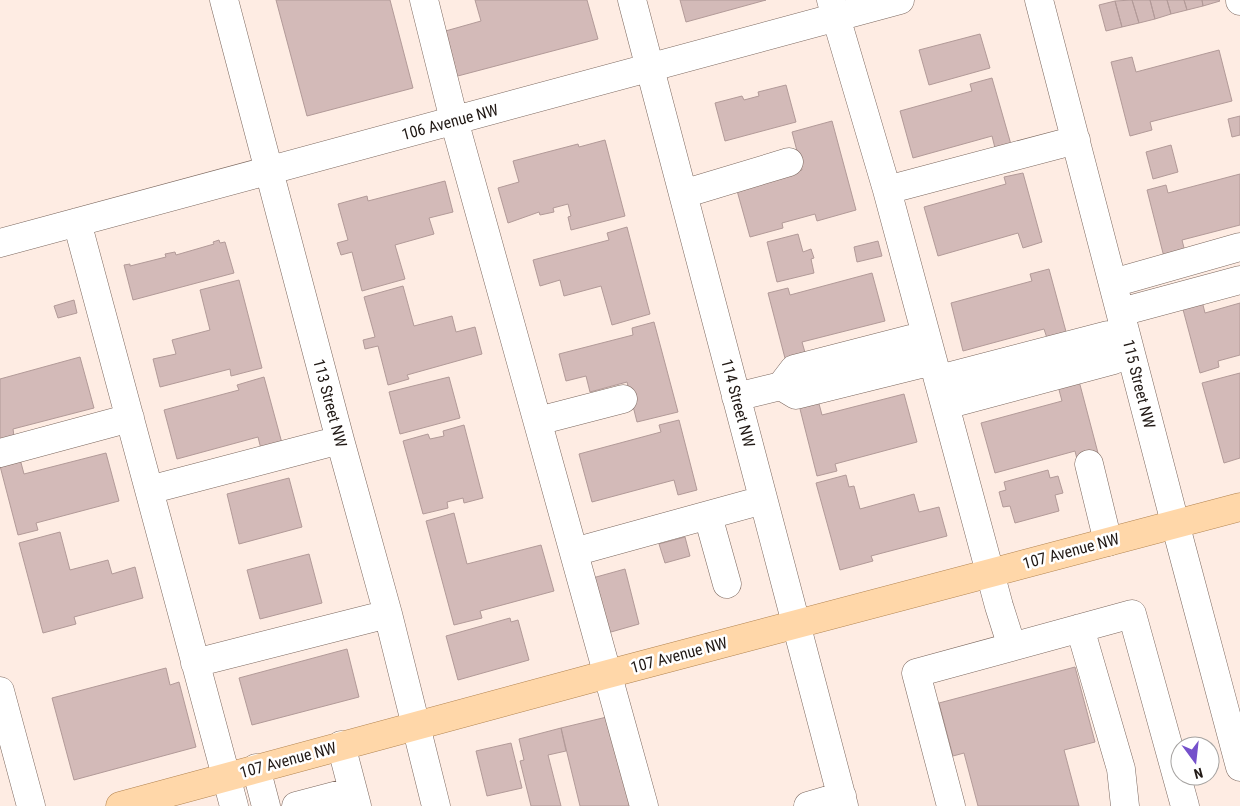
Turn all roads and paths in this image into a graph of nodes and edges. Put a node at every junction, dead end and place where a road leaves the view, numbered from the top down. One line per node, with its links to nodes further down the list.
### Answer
1 (224, 0): 11 (street, 113 Street NW)
2 (424, 0): 8 (street)
3 (632, 0): 7 (street, 114 Street NW)
4 (900, 0): 6 (street, 106 Avenue NW)
5 (1039, 0): 9 (street, 115 Street NW)
6 (834, 8): 7 (street, 106 Avenue NW); 12 (street)
7 (650, 67): 8 (street, 106 Avenue NW); 13 (street, 114 Street NW)
8 (454, 120): 11 (street, 106 Avenue NW); 25 (street)
9 (1076, 140): 12 (street); 18 (street, 115 Street NW)
10 (789, 162): 13 (street)
11 (269, 170): 14 (street, 106 Avenue NW); 26 (street, 113 Street NW)
12 (887, 190): 21 (street)
13 (683, 194): 22 (street, 114 Street NW)
14 (77, 222): 15 (street, 106 Avenue NW); 24 (street)
15 (0, 243)
16 (1240, 247): 18 (street)
17 (1240, 280): 19 (street)
18 (1113, 283): 19 (street, 115 Street NW)
19 (1121, 312): 20 (street, 115 Street NW)
20 (1122, 346): 21 (street); 33 (street, 115 Street NW)
21 (936, 370): 22 (street); 36 (street)
22 (736, 397): 30 (street, 114 Street NW)
23 (622, 399): 25 (street)
24 (130, 418): 27 (street); 29 (street)
25 (538, 421): 35 (street)
26 (340, 440): 29 (street); 38 (street, 113 Street NW)
27 (0, 453)
28 (1089, 464): 34 (street)
29 (149, 490): 42 (street)
30 (763, 500): 32 (street); 39 (street, 114 Street NW)
31 (1240, 506): 33 (main road, 107 Avenue NW)
32 (708, 516): 35 (street); 37 (street)
33 (1175, 523): 34 (main road, 107 Avenue NW); 47 (street, 115 Street NW)
34 (1108, 542): 36 (main road, 107 Avenue NW)
35 (574, 552): 43 (street)
36 (991, 573): 39 (main road, 107 Avenue NW); 41 (street)
37 (727, 584)
38 (388, 614): 42 (street); 45 (street, 113 Street NW)
39 (795, 625): 43 (main road, 107 Avenue NW); 51 (street, 114 Street NW)
40 (1080, 628): 41 (street); 61 (street); 62 (street)
41 (1012, 647): 60 (street)
42 (195, 663): 49 (street)
43 (608, 674): 45 (main road, 107 Avenue NW); 58 (street)
44 (1, 700): 52 (street)
45 (415, 726): 46 (main road, 107 Avenue NW); 57 (street, 113 Street NW)
46 (341, 745): 48 (main road, 107 Avenue NW); 50 (street)
47 (1240, 767)
48 (256, 768): 49 (main road, 107 Avenue NW); 55 (street)
49 (226, 776): 53 (main road, 107 Avenue NW); 54 (street)
50 (355, 798): 56 (street)
51 (843, 801): 59 (street)
52 (31, 806)
53 (120, 806)
54 (234, 806)
55 (266, 806)
56 (296, 806)
57 (436, 806)
58 (644, 806)
59 (808, 806)
60 (951, 806)
61 (1124, 806)
62 (1185, 806)

